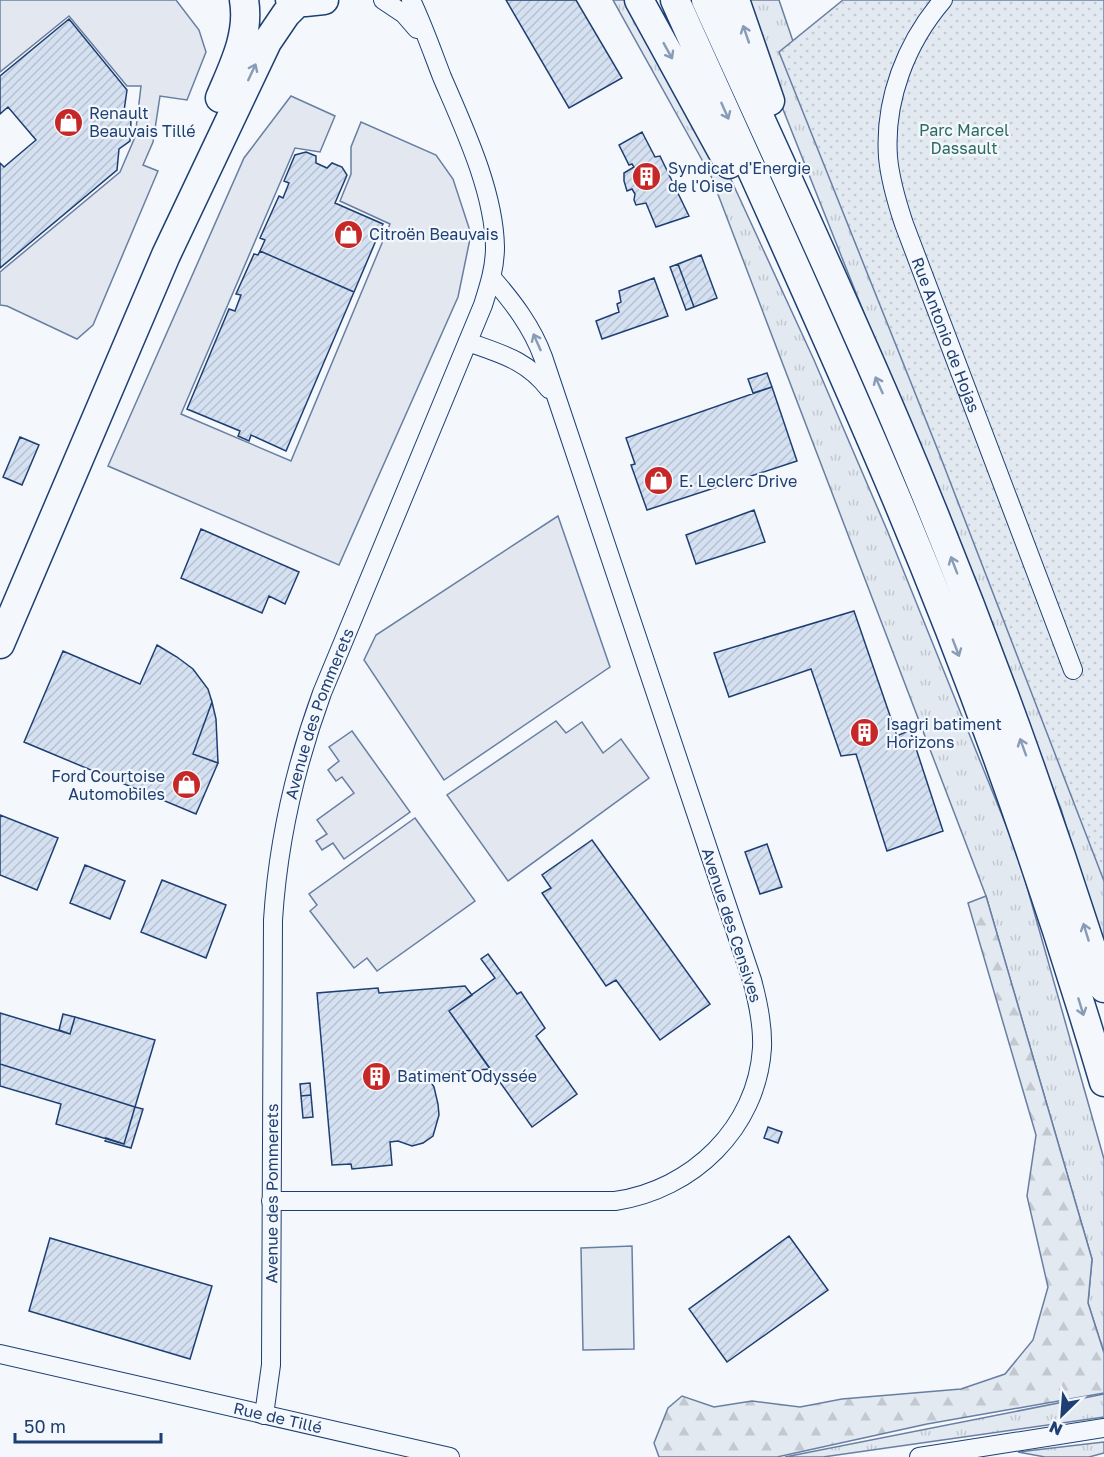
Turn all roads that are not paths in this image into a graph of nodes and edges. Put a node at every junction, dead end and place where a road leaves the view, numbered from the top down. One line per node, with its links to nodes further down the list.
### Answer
1 (244, 0): 16 (main road)
2 (304, 0): 17 (main road, one-way to 2)
3 (382, 0): 10 (street, Avenue des Pommerets)
4 (411, 0): 10 (street, Avenue des Pommerets)
5 (639, 0): 15 (main road, one-way to 15)
6 (675, 0): 15 (main road, one-way to 15)
7 (706, 0): 11 (main road)
8 (735, 0): 11 (main road, one-way to 8)
9 (943, 0): 18 (street, Rue Antonio de Hojas)
10 (431, 50): 12 (street, Avenue des Pommerets)
11 (818, 248): 19 (main road, one-way to 11)
12 (492, 278): 13 (street, Avenue des Pommerets); 14 (street, Avenue des Censives, one-way to 12)
13 (468, 342): 14 (street, Avenue des Censives); 21 (street, Avenue des Pommerets)
14 (556, 398): 21 (street, Avenue des Censives)
15 (888, 477): 20 (main road, one-way to 20)
16 (0, 614)
17 (0, 644)
18 (1073, 670)
19 (1104, 988)
20 (1104, 1082)
21 (271, 1201): 23 (street, Avenue des Pommerets)
22 (0, 1354): 23 (street, Rue de Tillé)
23 (264, 1415): 25 (street, Rue de Tillé)
24 (1104, 1428): 26 (street)
25 (450, 1457)
26 (919, 1457)

